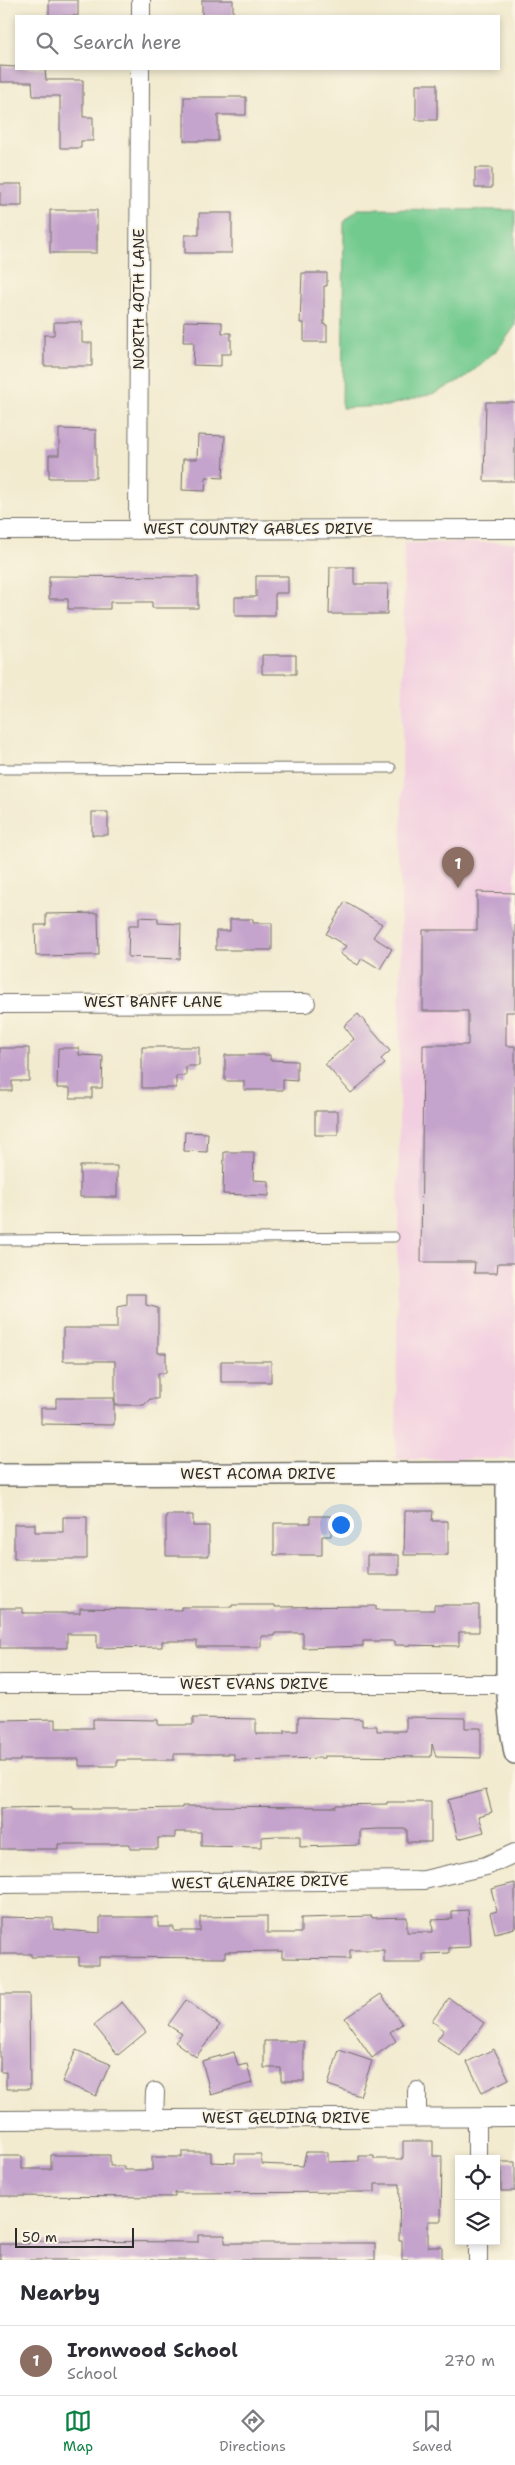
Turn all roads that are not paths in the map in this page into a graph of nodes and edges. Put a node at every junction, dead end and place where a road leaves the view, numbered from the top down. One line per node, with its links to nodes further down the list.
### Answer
1 (141, 0): 2 (street)
2 (141, 15)
3 (140, 70): 6 (street, NORTH 40TH LANE)
4 (515, 529): 6 (street, WEST COUNTRY GABLES DRIVE)
5 (0, 530): 6 (street, WEST COUNTRY GABLES DRIVE)
6 (138, 530)
7 (391, 768): 8 (lane)
8 (0, 769)
9 (306, 1003): 10 (street, WEST BANFF LANE)
10 (0, 1004)
11 (394, 1238): 12 (lane)
12 (0, 1240)
13 (511, 1473): 14 (street, WEST ACOMA DRIVE); 16 (street)
14 (0, 1475)
15 (0, 1684): 16 (street, WEST EVANS DRIVE)
16 (507, 1684): 17 (street)
17 (515, 1752)
18 (515, 1852): 19 (street, WEST GLENAIRE DRIVE)
19 (0, 1884)
20 (418, 2091): 22 (street)
21 (154, 2092): 25 (street)
22 (418, 2118): 23 (street, WEST GELDING DRIVE); 25 (street, WEST GELDING DRIVE)
23 (477, 2118): 24 (street, WEST GELDING DRIVE); 27 (street)
24 (515, 2118)
25 (154, 2119): 26 (street, WEST GELDING DRIVE)
26 (0, 2120)
27 (477, 2155)
28 (478, 2245): 29 (street)
29 (478, 2260)

